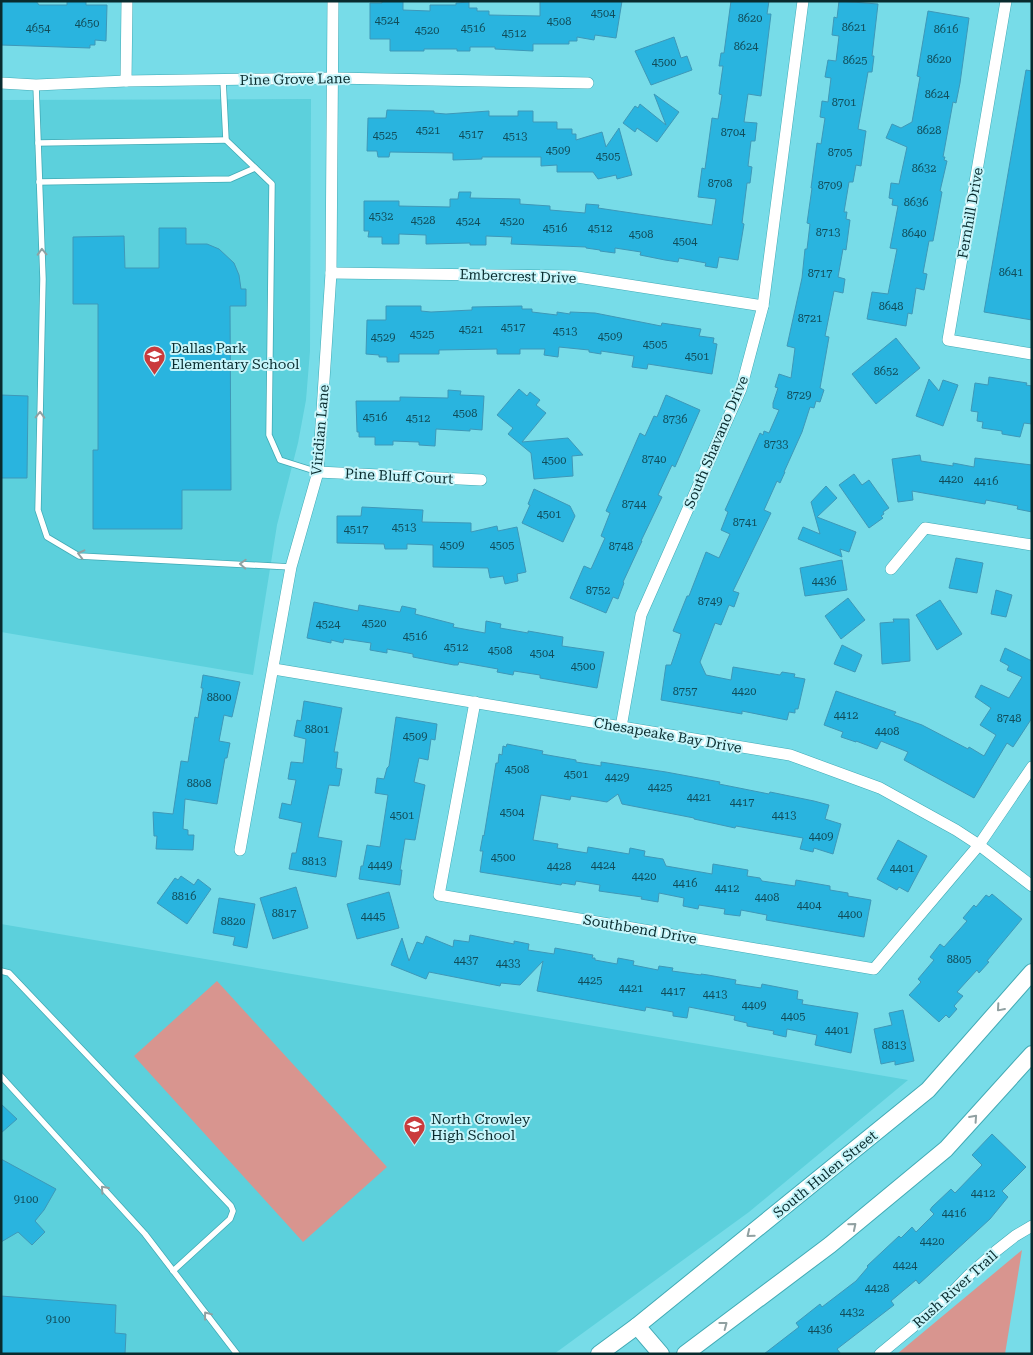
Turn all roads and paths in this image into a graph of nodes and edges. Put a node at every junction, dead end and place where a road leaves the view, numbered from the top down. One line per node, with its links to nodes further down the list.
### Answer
1 (127, 1): 7 (street)
2 (333, 1): 5 (street, Viridian Lane)
3 (803, 1): 16 (street, South Shavano Drive)
4 (1006, 1): 17 (street, Fernhill Drive)
5 (333, 78): 6 (street, Pine Grove Lane); 8 (street, Pine Grove Lane); 15 (street, Viridian Lane)
6 (223, 80): 7 (street, Pine Grove Lane); 11 (lane)
7 (126, 81): 10 (street, Pine Grove Lane)
8 (588, 82)
9 (1, 83): 10 (street, Pine Grove Lane)
10 (36, 85): 12 (lane)
11 (226, 140): 12 (lane); 13 (lane)
12 (38, 143): 14 (lane)
13 (255, 168): 14 (lane); 18 (lane)
14 (40, 182): 21 (lane, one-way to 14)
15 (331, 273): 16 (street, Embercrest Drive); 18 (street, Viridian Lane)
16 (763, 306): 25 (street, South Shavano Drive)
17 (1032, 354)
18 (318, 472): 19 (street, Pine Bluff Court); 21 (street, Viridian Lane)
19 (481, 480)
20 (1032, 545): 22 (street)
21 (292, 567): 23 (street, Viridian Lane)
22 (891, 569)
23 (274, 669): 24 (street, Chesapeake Bay Drive); 28 (street, Viridian Lane)
24 (475, 702): 25 (street, Chesapeake Bay Drive); 27 (street, Southbend Drive)
25 (621, 727): 27 (street, Chesapeake Bay Drive)
26 (1032, 767): 27 (street)
27 (979, 845): 29 (street, Chesapeake Bay Drive)
28 (240, 850)
29 (1032, 886)
30 (1, 971): 35 (lane)
31 (1032, 972): 36 (main road, South Hulen Street, one-way to 36)
32 (1032, 1054): 41 (main road, one-way to 32)
33 (1, 1076): 35 (lane, one-way to 33)
34 (1032, 1226): 42 (street, Rush River Trail)
35 (173, 1271): 37 (lane, one-way to 35)
36 (637, 1326): 38 (main road, South Hulen Street); 39 (main road); 40 (main road)
37 (237, 1354)
38 (598, 1354)
39 (646, 1354)
40 (661, 1354)
41 (685, 1354)
42 (880, 1354)

